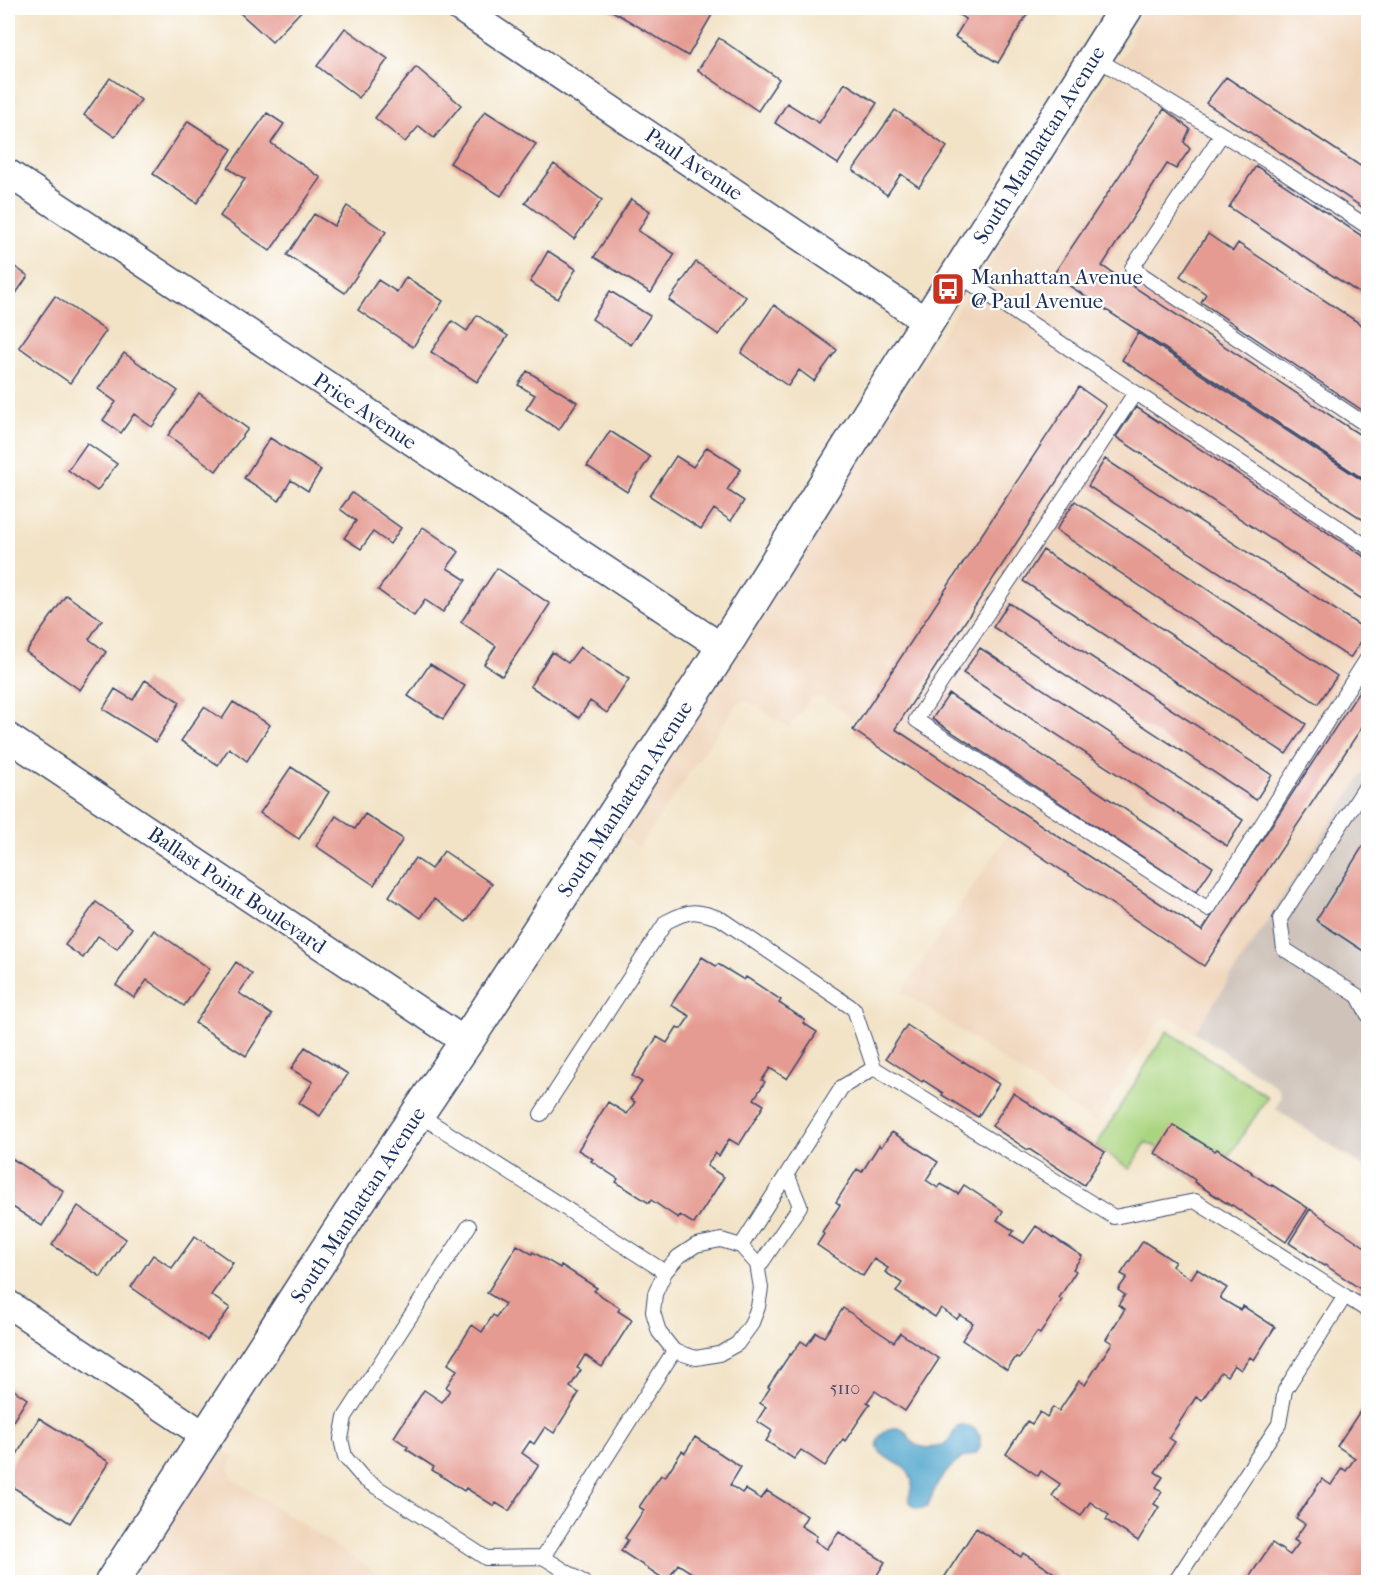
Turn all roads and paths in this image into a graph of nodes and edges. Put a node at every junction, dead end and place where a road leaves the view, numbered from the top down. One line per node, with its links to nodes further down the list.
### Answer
1 (460, 8): 8 (street, Paul Avenue)
2 (1126, 8): 3 (street, South Manhattan Avenue)
3 (1094, 57): 4 (lane); 7 (street, South Manhattan Avenue)
4 (1222, 134): 6 (lane); 10 (lane)
5 (8, 173): 12 (street, Price Avenue)
6 (1368, 227)
7 (957, 274): 8 (street, South Manhattan Avenue); 9 (lane)
8 (927, 322): 12 (street, South Manhattan Avenue)
9 (1136, 393): 11 (lane); 13 (lane)
10 (1368, 426)
11 (1368, 547)
12 (723, 648): 17 (street, South Manhattan Avenue)
13 (1368, 657)
14 (8, 737): 17 (street, Ballast Point Boulevard)
15 (1368, 783): 16 (lane)
16 (1368, 1015)
17 (466, 1042): 19 (street, South Manhattan Avenue)
18 (874, 1068): 20 (lane); 21 (lane); 26 (lane)
19 (418, 1114): 25 (lane); 30 (street, South Manhattan Avenue)
20 (541, 1114)
21 (787, 1174): 23 (lane); 24 (lane)
22 (469, 1226): 31 (lane)
23 (741, 1246): 24 (lane); 25 (lane)
24 (758, 1268): 29 (lane)
25 (665, 1272): 29 (lane)
26 (1345, 1296): 28 (lane); 34 (lane)
27 (8, 1304): 30 (street)
28 (1368, 1311)
29 (674, 1351): 31 (lane)
30 (207, 1437): 32 (street, South Manhattan Avenue)
31 (543, 1557): 33 (lane)
32 (112, 1582)
33 (583, 1582)
34 (1175, 1582)

